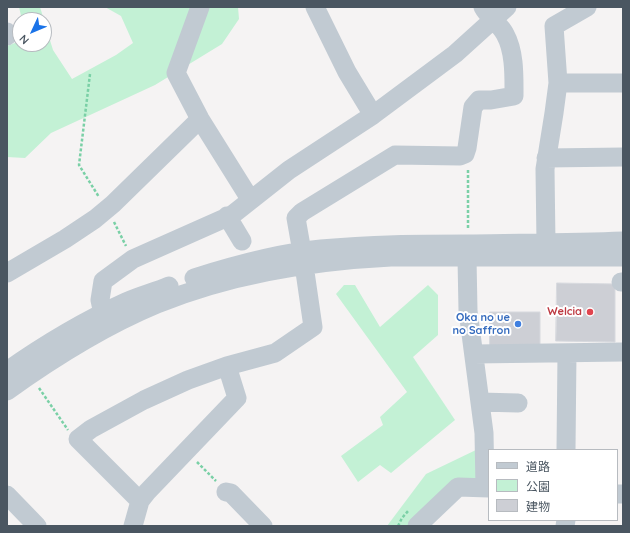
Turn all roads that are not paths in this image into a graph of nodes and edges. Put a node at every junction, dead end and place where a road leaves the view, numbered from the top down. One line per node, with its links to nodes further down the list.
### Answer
1 (200, 7): 10 (street)
2 (316, 7): 9 (street)
3 (587, 7): 7 (street)
4 (495, 11): 9 (street); 19 (street)
5 (7, 32): 6 (street)
6 (7, 36)
7 (558, 83): 8 (street); 12 (street)
8 (623, 83)
9 (373, 115): 13 (street)
10 (200, 119): 13 (street); 21 (street)
11 (623, 157): 12 (street)
12 (546, 158): 17 (street)
13 (250, 199): 14 (street)
14 (227, 216): 15 (street); 22 (street)
15 (242, 241)
16 (623, 241): 17 (street)
17 (546, 243): 19 (street)
18 (623, 257): 20 (street)
19 (303, 258): 20 (street); 22 (street); 26 (street); 28 (street)
20 (467, 258): 25 (street)
21 (7, 273)
22 (103, 314): 27 (street)
23 (623, 352): 24 (street)
24 (567, 353): 25 (street); 31 (street)
25 (474, 354): 29 (street)
26 (227, 366): 35 (street); 35 (street)
27 (7, 371)
28 (7, 391)
29 (480, 402): 30 (street); 32 (street)
30 (518, 403)
31 (566, 449)
32 (487, 488): 36 (street)
33 (226, 492): 39 (street)
34 (7, 494): 37 (street)
35 (140, 501): 38 (street)
36 (410, 522)
37 (37, 526)
38 (133, 526)
39 (263, 526)

